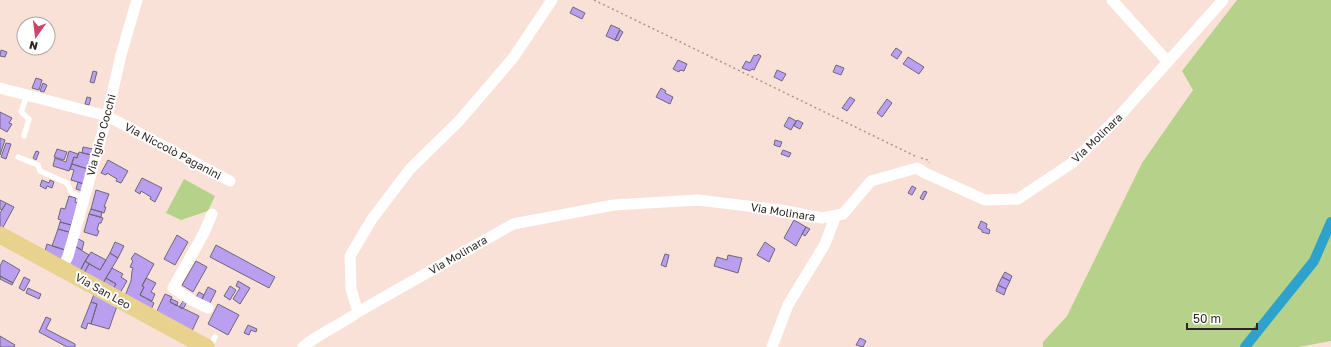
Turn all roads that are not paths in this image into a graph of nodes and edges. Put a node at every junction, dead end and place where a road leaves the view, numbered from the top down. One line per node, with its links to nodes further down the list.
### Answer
1 (137, 0): 8 (street, Via Igino Cocchi)
2 (552, 0): 18 (street)
3 (1112, 0): 5 (street)
4 (1223, 0): 5 (street, Via Molinara)
5 (1168, 62): 14 (street, Via Molinara)
6 (0, 88): 7 (street, Via Niccolò Paganini)
7 (27, 96): 8 (street, Via Niccolò Paganini); 9 (lane)
8 (107, 116): 11 (street, Via Niccolò Paganini); 12 (street, Via Igino Cocchi)
9 (24, 136)
10 (18, 157): 12 (lane)
11 (230, 181)
12 (84, 198): 16 (street, Via Igino Cocchi)
13 (212, 214): 17 (street)
14 (836, 215): 18 (street, Via Molinara); 22 (street)
15 (0, 235): 16 (main road, Via San Leo)
16 (62, 268): 19 (main road, Via San Leo)
17 (208, 308)
18 (358, 312): 21 (street, Via Molinara)
19 (210, 342): 20 (lane)
20 (209, 347)
21 (303, 347)
22 (772, 347)

